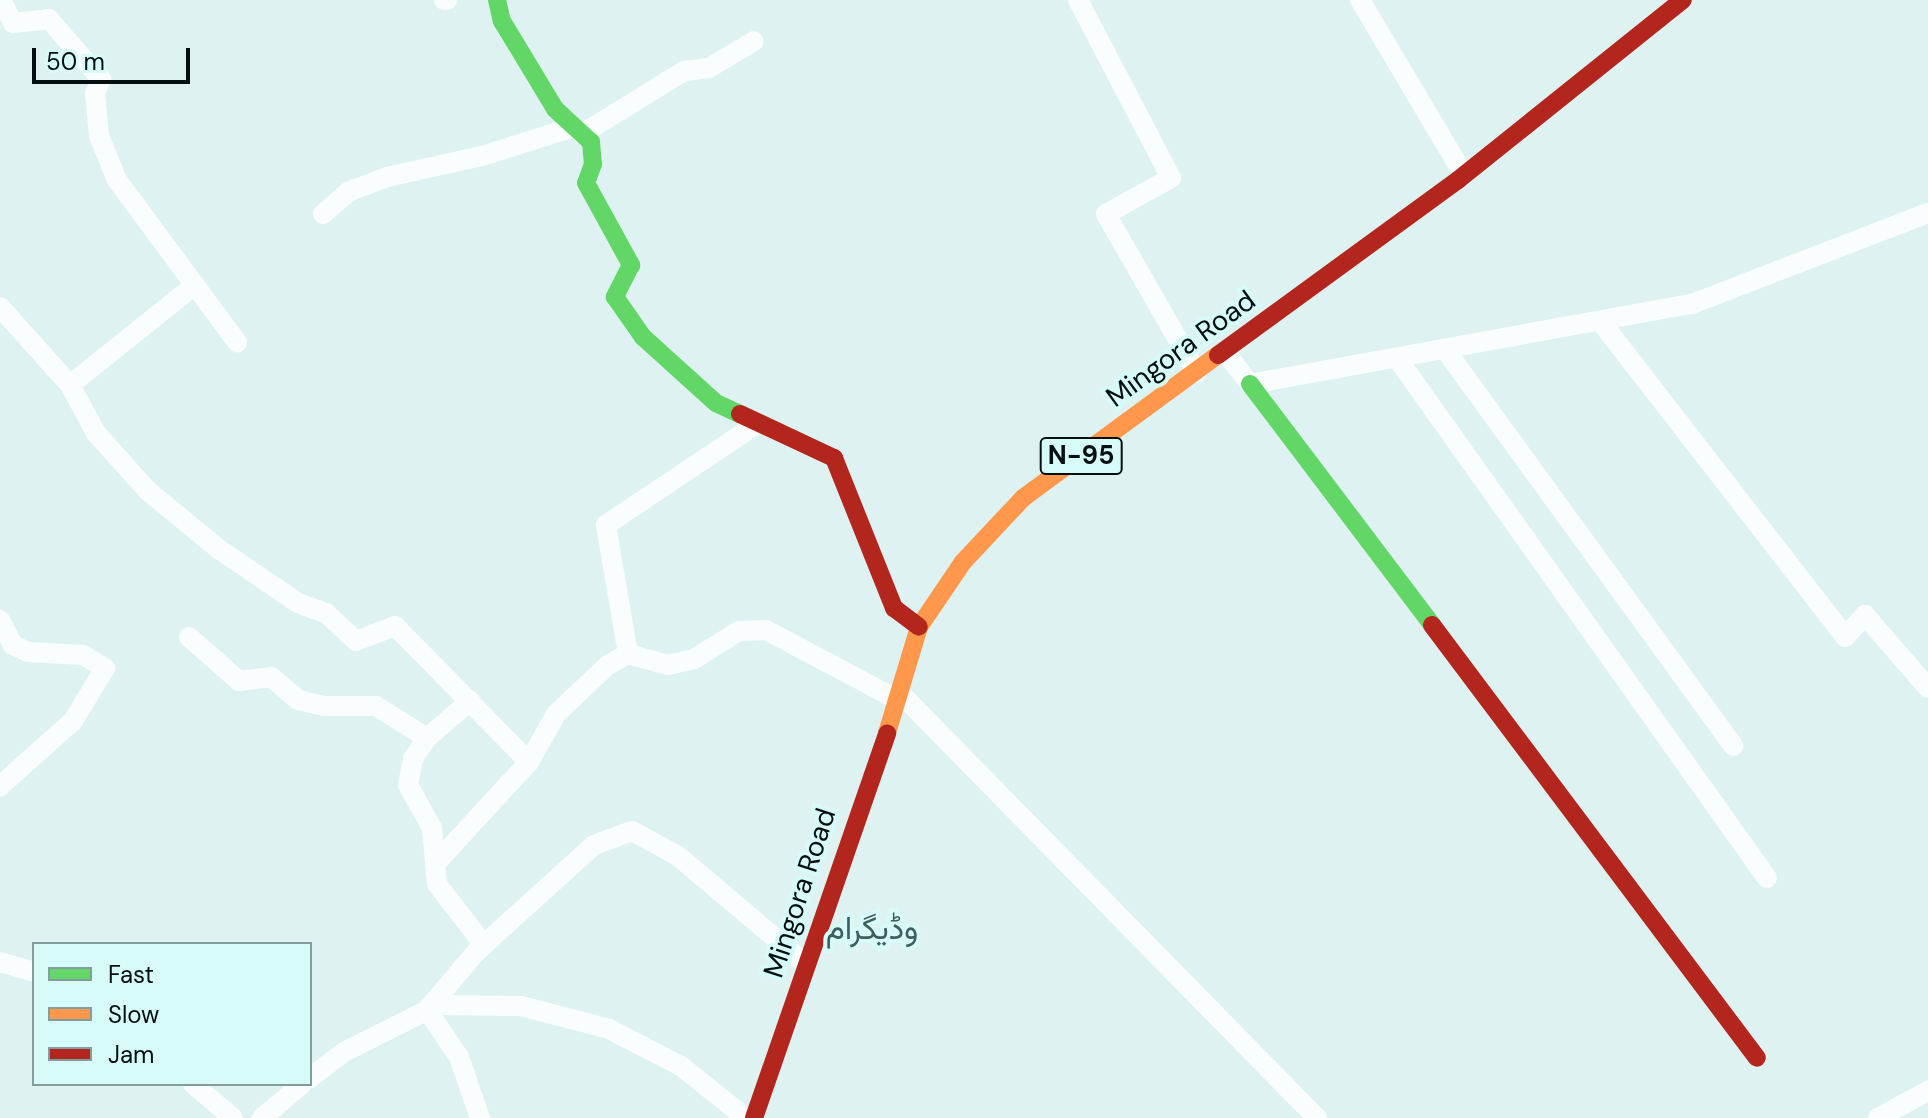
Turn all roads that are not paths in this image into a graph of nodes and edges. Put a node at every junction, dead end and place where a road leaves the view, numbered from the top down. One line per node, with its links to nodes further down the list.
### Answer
1 (1, 0): 11 (street)
2 (497, 0): 7 (main road)
3 (1078, 0): 18 (street)
4 (1360, 0): 8 (street)
5 (1683, 0): 8 (main road, Mingora Road / N-95)
6 (754, 41): 7 (street)
7 (578, 130): 10 (street); 21 (main road)
8 (1464, 175): 15 (main road, Mingora Road / N-95)
9 (1928, 213): 13 (street)
10 (323, 214)
11 (195, 285): 14 (street); 20 (street)
12 (0, 307): 20 (street)
13 (1601, 322): 16 (street); 26 (street)
14 (237, 342)
15 (1225, 352): 18 (main road, Mingora Road / N-95); 19 (street)
16 (1447, 352): 17 (street); 30 (street)
17 (1397, 358): 19 (street); 34 (street)
18 (1197, 373): 23 (main road, Mingora Road / N-95)
19 (1250, 384): 40 (main road)
20 (70, 385): 28 (street)
21 (757, 424): 23 (main road); 25 (street)
22 (0, 620): 32 (street)
23 (919, 627): 27 (main road, Mingora Road / N-95)
24 (189, 637): 29 (street)
25 (628, 654): 27 (street); 31 (street)
26 (1928, 688)
27 (900, 697): 37 (main road, Mingora Road / N-95); 50 (street)
28 (470, 701): 29 (street); 31 (street)
29 (427, 738): 33 (street)
30 (1733, 746)
31 (529, 762): 33 (street)
32 (0, 786)
33 (436, 863): 35 (street)
34 (1767, 878)
35 (484, 945): 37 (street); 39 (street)
36 (0, 962): 38 (street)
37 (806, 964): 49 (main road, Mingora Road / N-95)
38 (32, 971)
39 (427, 1010): 41 (street); 47 (street); 48 (street)
40 (1757, 1058)
41 (312, 1076)
42 (195, 1086): 45 (street)
43 (300, 1086): 46 (street)
44 (1928, 1091): 51 (street)
45 (233, 1118)
46 (262, 1118)
47 (480, 1118)
48 (746, 1118)
49 (754, 1118)
50 (1317, 1118)
51 (1878, 1118)

